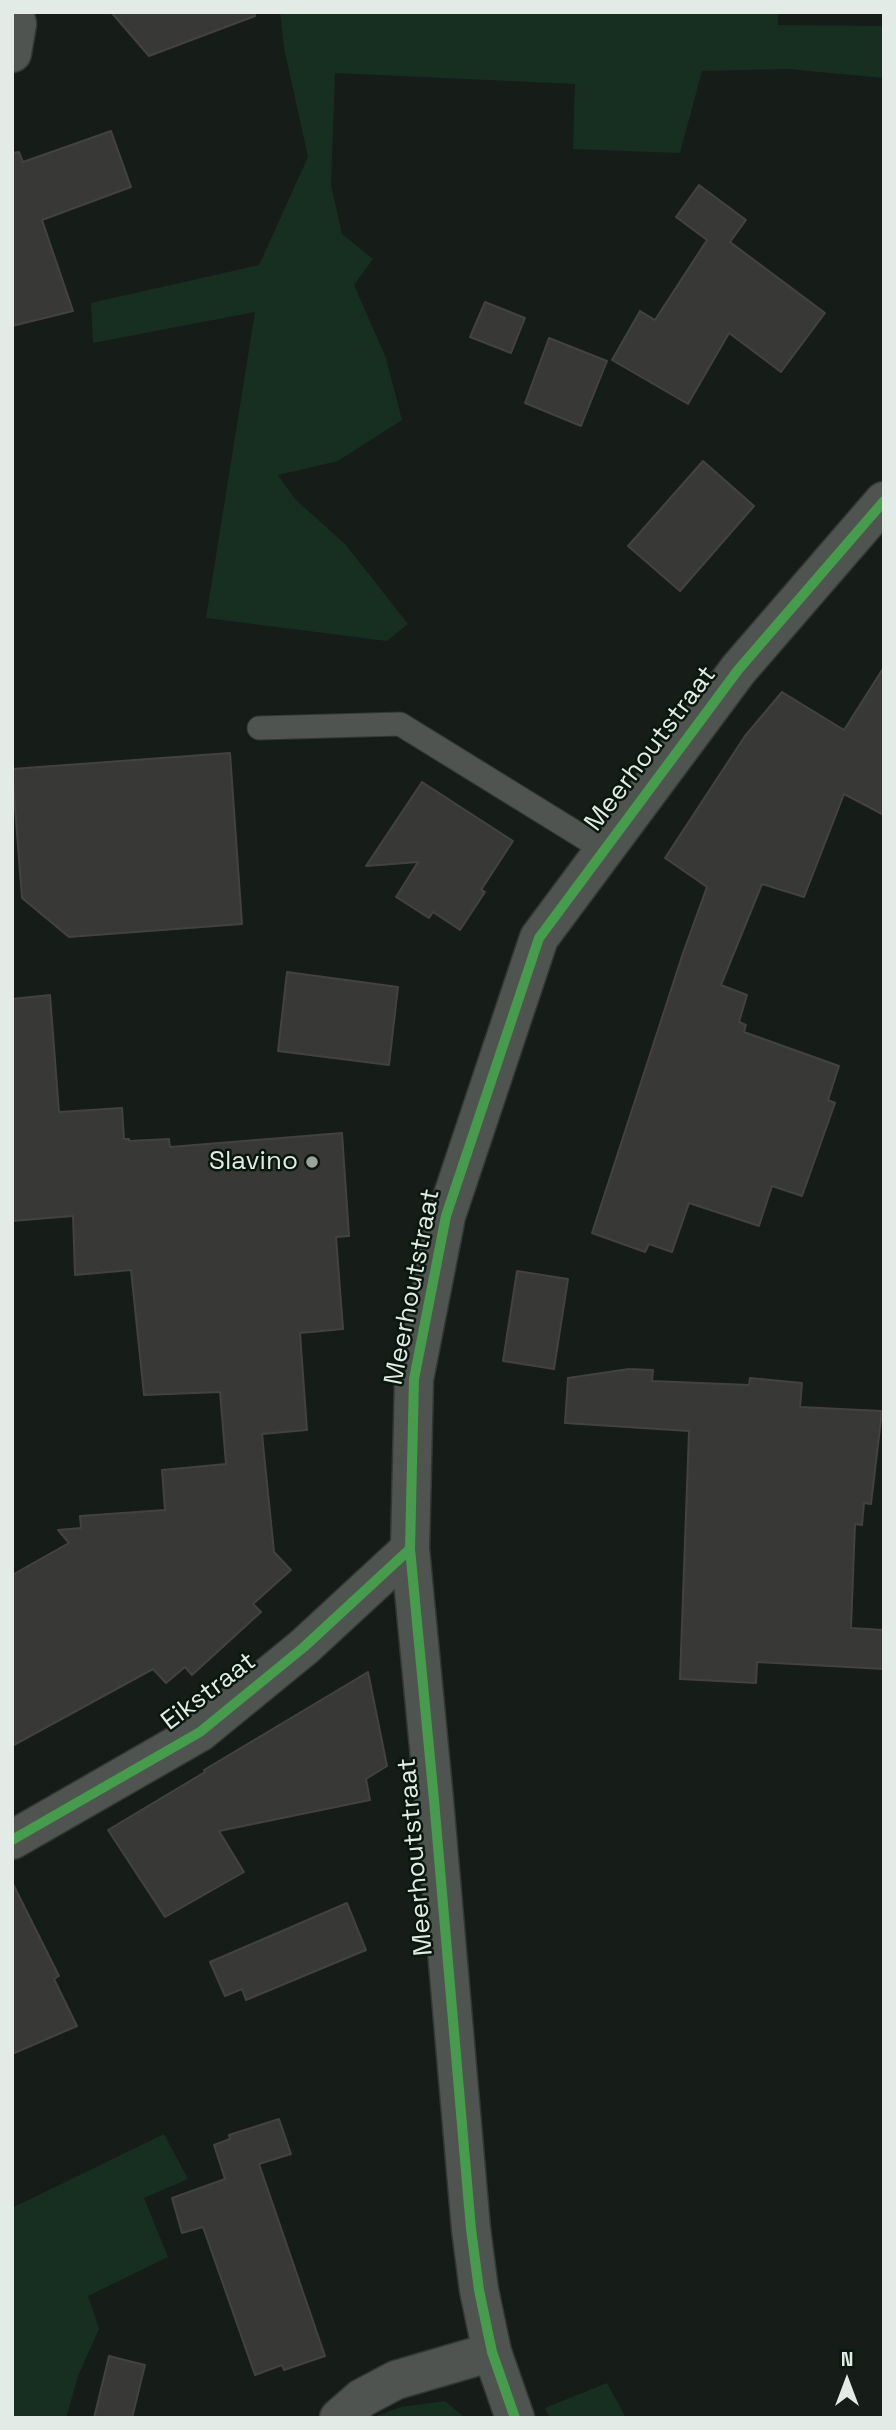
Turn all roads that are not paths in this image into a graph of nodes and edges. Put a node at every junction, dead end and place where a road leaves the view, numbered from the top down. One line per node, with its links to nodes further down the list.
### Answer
1 (13, 12): 2 (street)
2 (12, 53)
3 (884, 501): 5 (street, Meerhoutstraat)
4 (259, 729): 5 (lane)
5 (604, 850): 6 (street, Meerhoutstraat)
6 (410, 1549): 7 (street, Eikstraat); 8 (street, Meerhoutstraat)
7 (12, 1840)
8 (492, 2352): 9 (street); 10 (street, Meerhoutstraat)
9 (339, 2418)
10 (515, 2418)

